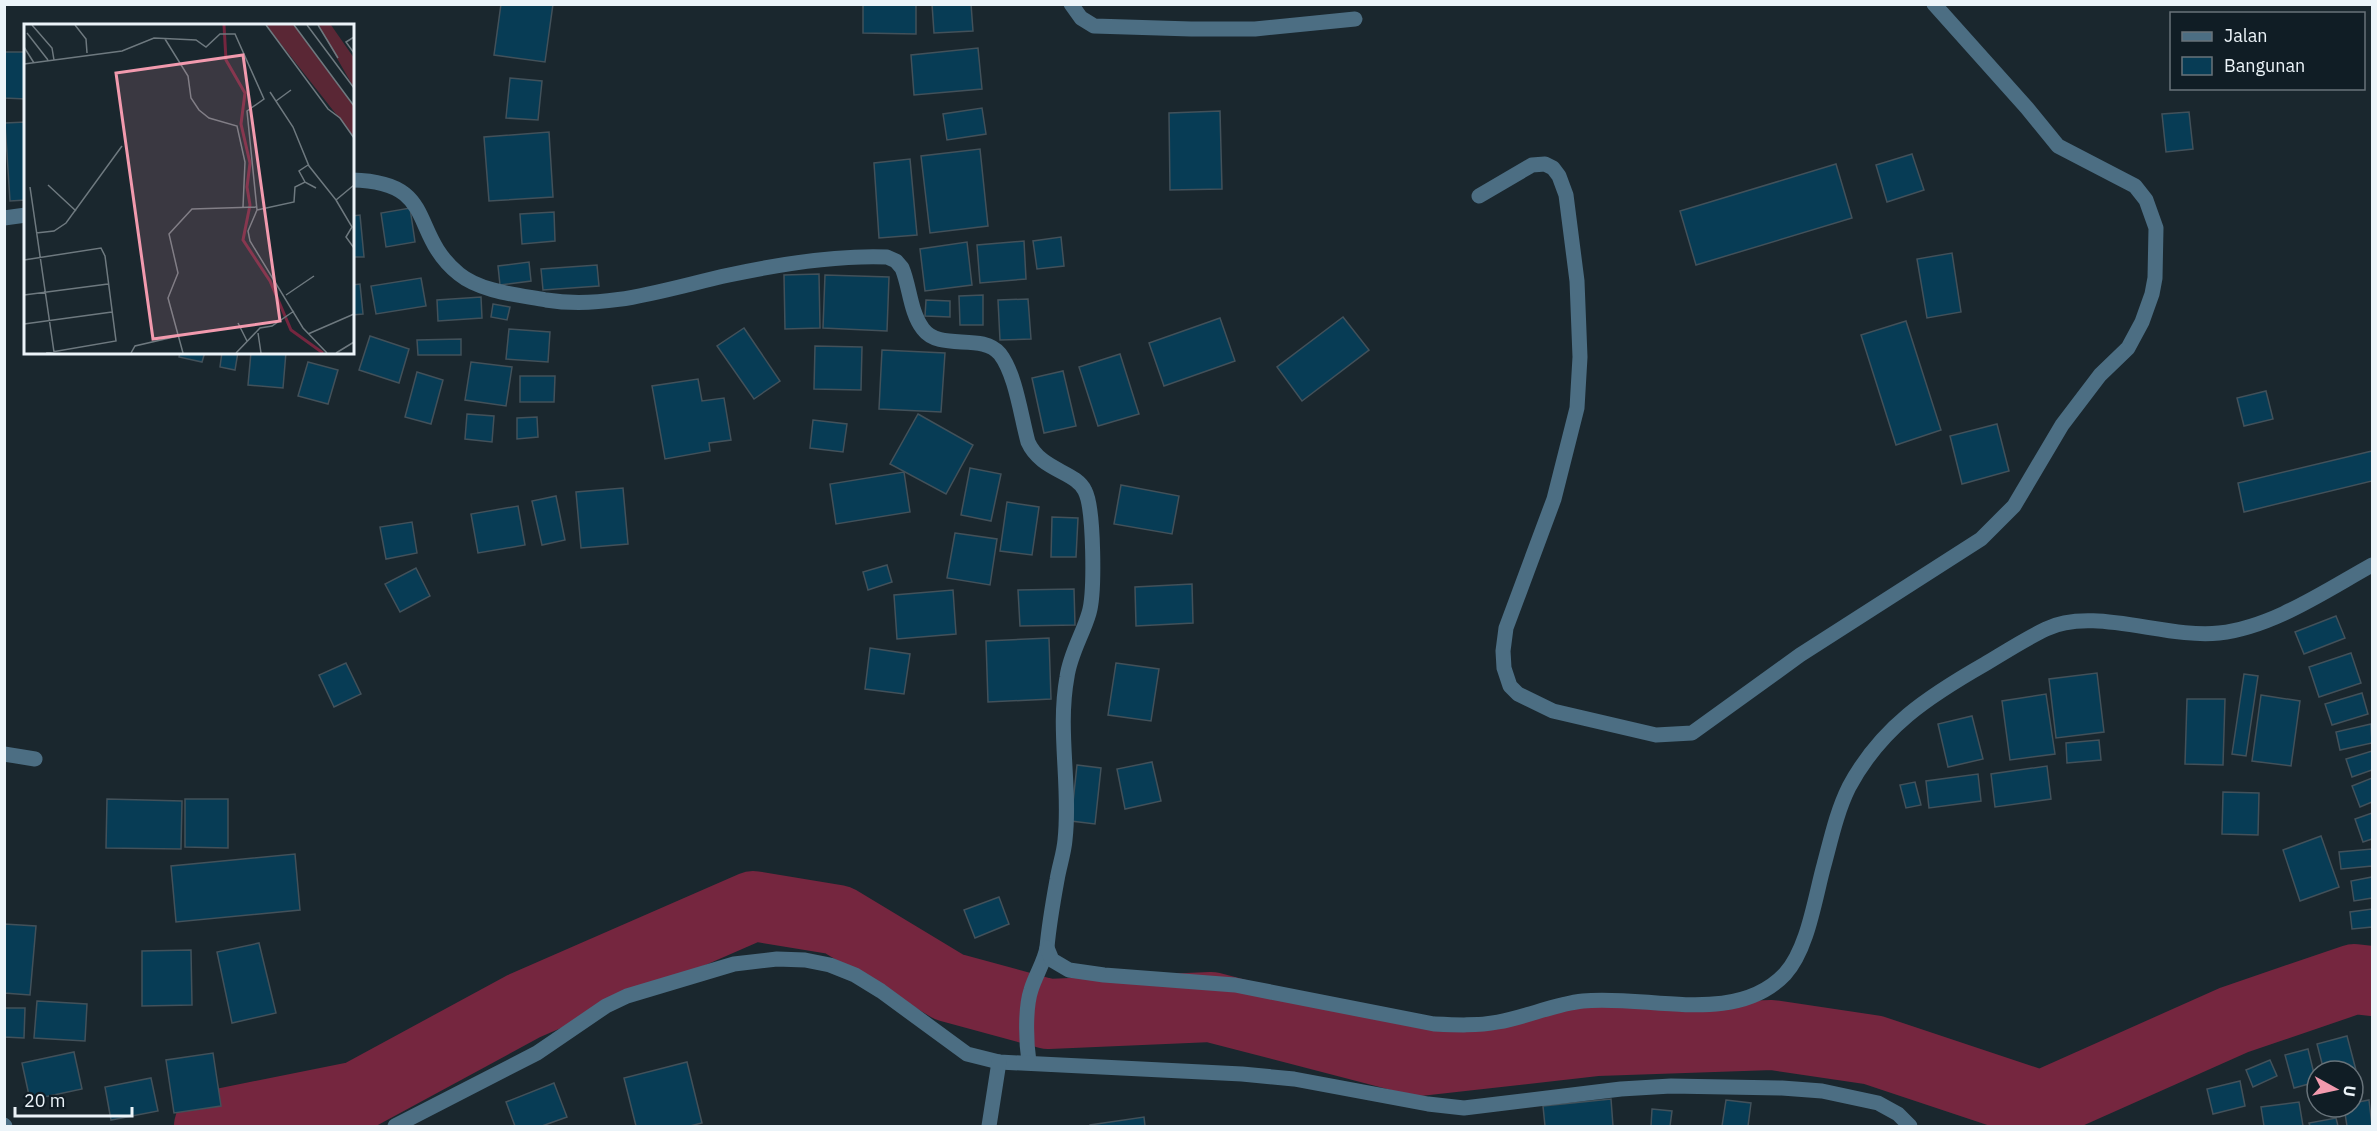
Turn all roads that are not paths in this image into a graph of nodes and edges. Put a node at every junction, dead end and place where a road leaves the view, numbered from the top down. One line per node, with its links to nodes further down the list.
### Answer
1 (1071, 4): 3 (street)
2 (1934, 4): 5 (street)
3 (1354, 19)
4 (354, 180): 11 (street)
5 (1479, 196)
6 (24, 215): 7 (street)
7 (4, 218)
8 (2373, 565): 11 (street)
9 (4, 754): 10 (street)
10 (35, 759)
11 (1047, 948): 13 (street)
12 (999, 1062): 13 (street); 14 (street); 15 (street)
13 (1029, 1062): 16 (street)
14 (395, 1126)
15 (988, 1126)
16 (1910, 1126)

